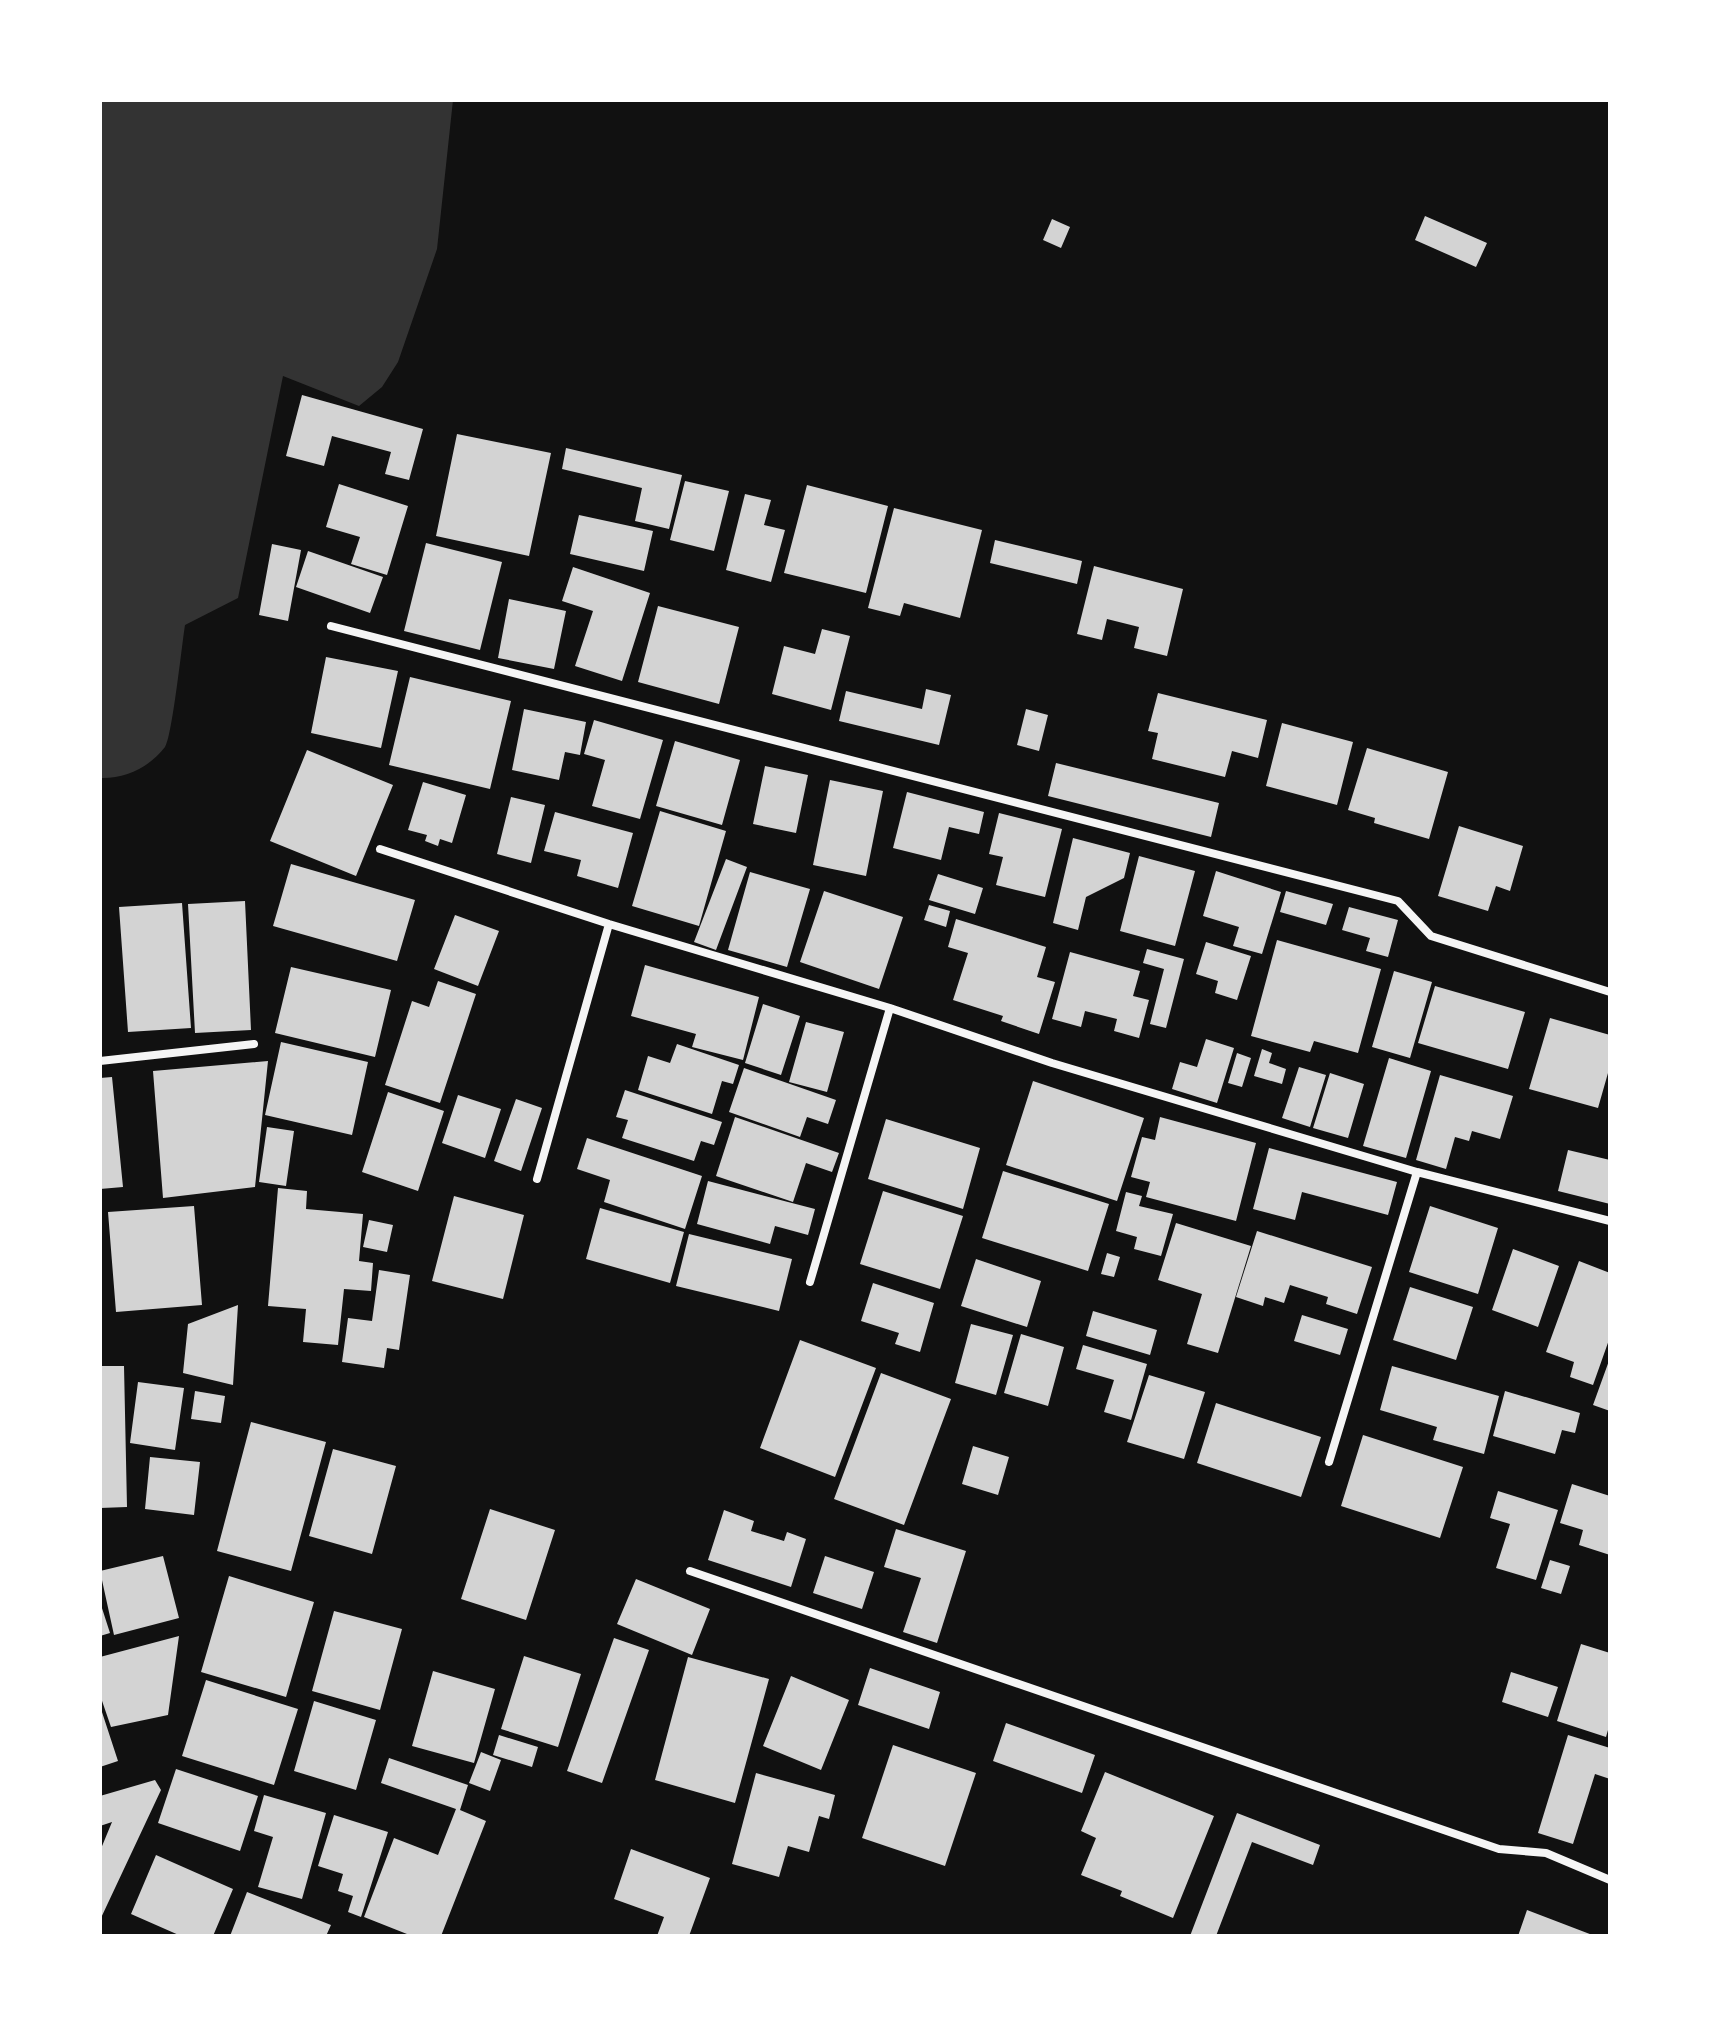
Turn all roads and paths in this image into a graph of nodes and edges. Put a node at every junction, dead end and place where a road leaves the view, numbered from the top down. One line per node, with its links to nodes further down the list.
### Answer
1 (331, 626): 4 (street)
2 (380, 849): 3 (street)
3 (609, 924): 5 (street); 9 (street)
4 (1610, 992)
5 (890, 1008): 8 (street); 11 (street)
6 (254, 1044): 7 (street)
7 (100, 1061)
8 (1417, 1172): 10 (street); 12 (street)
9 (537, 1179)
10 (1610, 1221)
11 (810, 1282)
12 (1329, 1462)
13 (690, 1571): 14 (street)
14 (1610, 1880)

